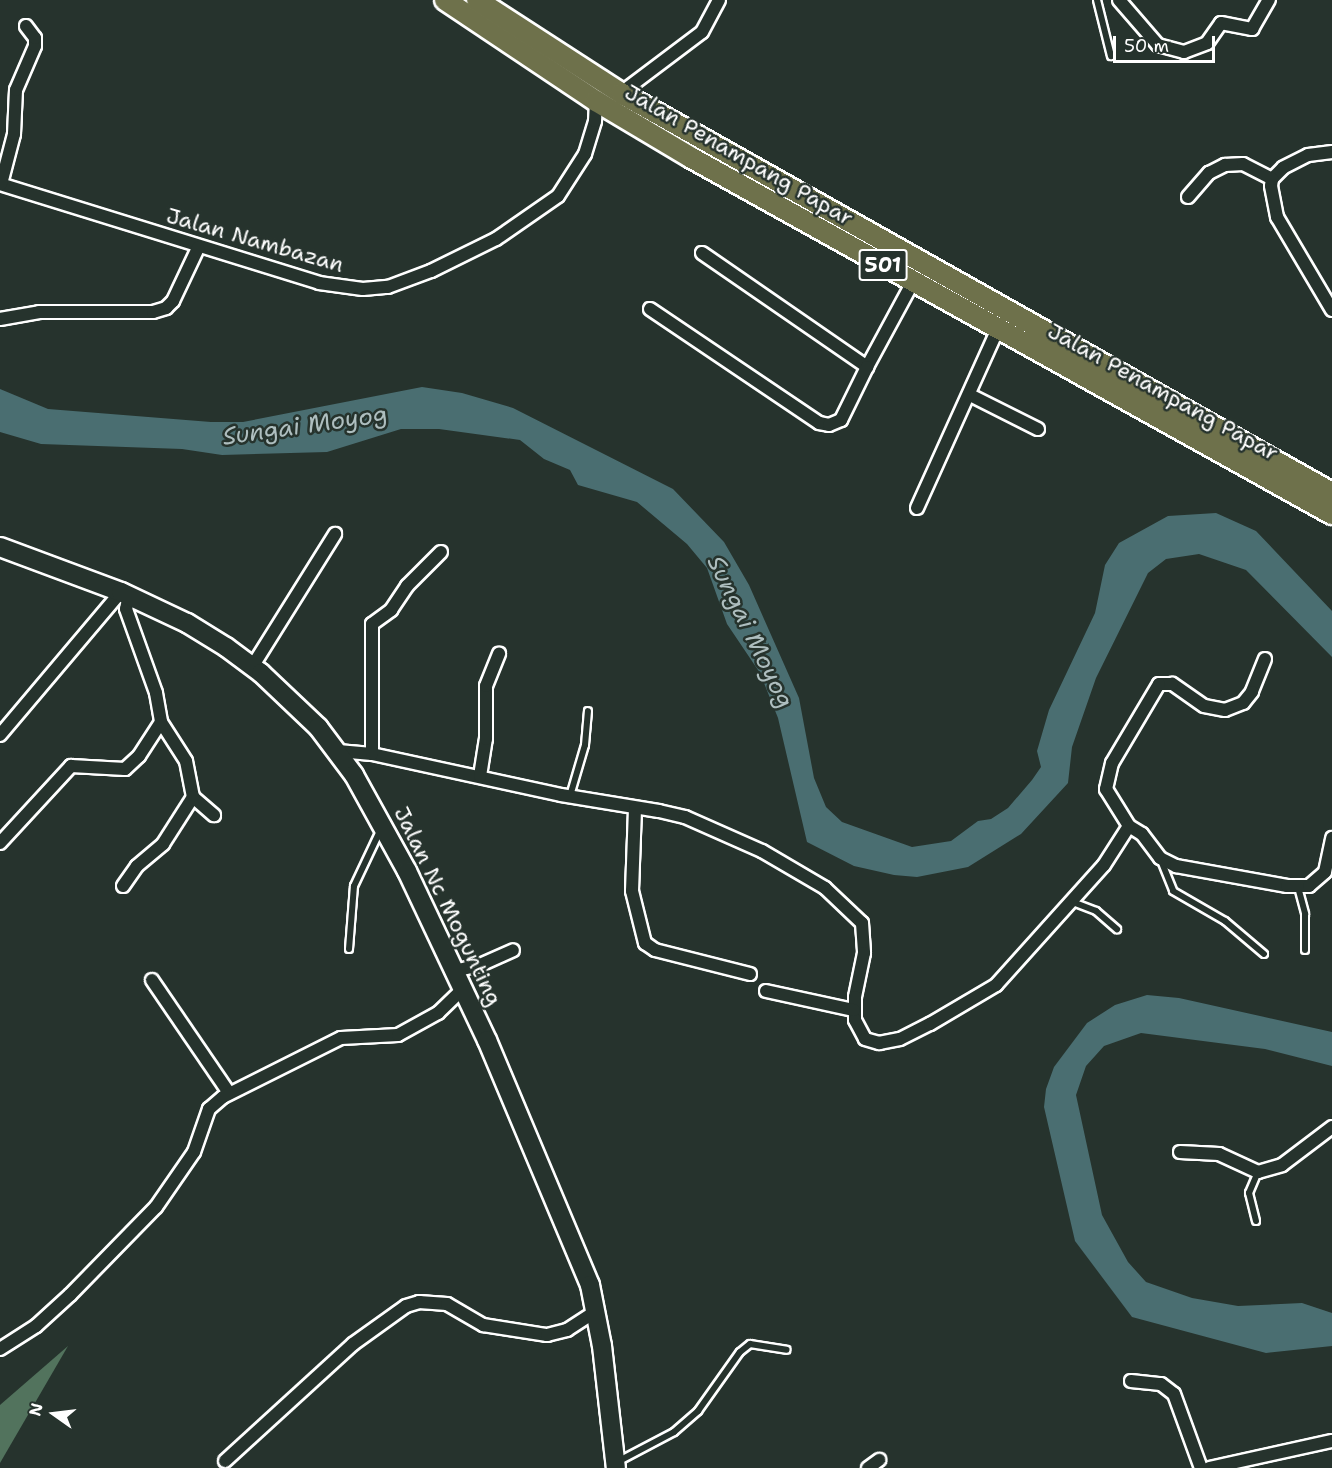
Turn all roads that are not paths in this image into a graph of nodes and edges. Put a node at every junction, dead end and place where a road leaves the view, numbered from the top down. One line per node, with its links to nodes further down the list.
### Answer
1 (445, 0): 10 (main road, Jalan Penampang Papar / 501)
2 (477, 0): 9 (main road, Jalan Penampang Papar / 501)
3 (719, 0): 9 (street)
4 (1097, 0): 8 (lane)
5 (1119, 0): 6 (street)
6 (1269, 0)
7 (26, 26): 13 (street)
8 (1111, 56)
9 (621, 93): 25 (main road, Jalan Penampang Papar / 501)
10 (596, 101): 15 (street, Jalan Nambazan); 17 (main road, Jalan Penampang Papar / 501)
11 (1332, 152): 12 (street)
12 (1272, 179): 14 (street); 19 (street)
13 (0, 184): 15 (street, Jalan Nambazan)
14 (1188, 197)
15 (198, 248): 20 (street)
16 (702, 253): 22 (street)
17 (913, 282): 21 (main road, Jalan Penampang Papar / 501); 22 (street)
18 (651, 309): 22 (street)
19 (1332, 310)
20 (0, 319)
21 (998, 329): 23 (street); 27 (main road, Jalan Penampang Papar / 501)
22 (867, 368)
23 (970, 395): 24 (street); 26 (street)
24 (1038, 429)
25 (1332, 493)
26 (917, 508)
27 (1332, 514)
28 (335, 534): 34 (street)
29 (0, 547): 31 (street, Jalan Nc Mogunting)
30 (441, 552): 39 (street)
31 (125, 594): 34 (street, Jalan Nc Mogunting); 36 (street); 37 (street)
32 (499, 653): 40 (street)
33 (1265, 659): 46 (street)
34 (252, 667): 38 (street, Jalan Nc Mogunting)
35 (588, 711): 41 (lane)
36 (161, 722): 42 (street); 48 (street)
37 (0, 735)
38 (338, 751): 39 (street); 45 (street, Jalan Nc Mogunting)
39 (372, 754): 40 (street)
40 (480, 776): 41 (street)
41 (570, 796): 43 (street)
42 (192, 797): 44 (street); 50 (street)
43 (635, 809): 59 (street); 63 (street)
44 (213, 815)
45 (383, 825): 54 (lane); 58 (street, Jalan Nc Mogunting)
46 (1129, 826): 49 (street); 52 (street)
47 (1332, 838): 51 (street)
48 (0, 843)
49 (1160, 858): 51 (street); 57 (lane)
50 (123, 886)
51 (1298, 887): 56 (lane)
52 (1069, 901): 53 (lane); 63 (street)
53 (1117, 929)
54 (349, 949)
55 (513, 950): 58 (street)
56 (1305, 950)
57 (1264, 954)
58 (454, 971): 61 (street, Jalan Nc Mogunting)
59 (750, 974)
60 (152, 980): 64 (street)
61 (461, 991): 64 (street); 69 (street, Jalan Nc Mogunting)
62 (766, 991): 63 (street)
63 (854, 1010)
64 (229, 1093): 70 (street)
65 (1332, 1127): 67 (street)
66 (1180, 1152): 67 (street)
67 (1258, 1172): 68 (lane)
68 (1256, 1221)
69 (596, 1312): 75 (street); 76 (street, Jalan Nc Mogunting)
70 (0, 1348)
71 (787, 1350): 76 (lane)
72 (1131, 1381): 78 (street)
73 (1332, 1440): 79 (street)
74 (879, 1460): 77 (street)
75 (225, 1461)
76 (616, 1465)
77 (867, 1468)
78 (1201, 1468)
79 (1209, 1468)

